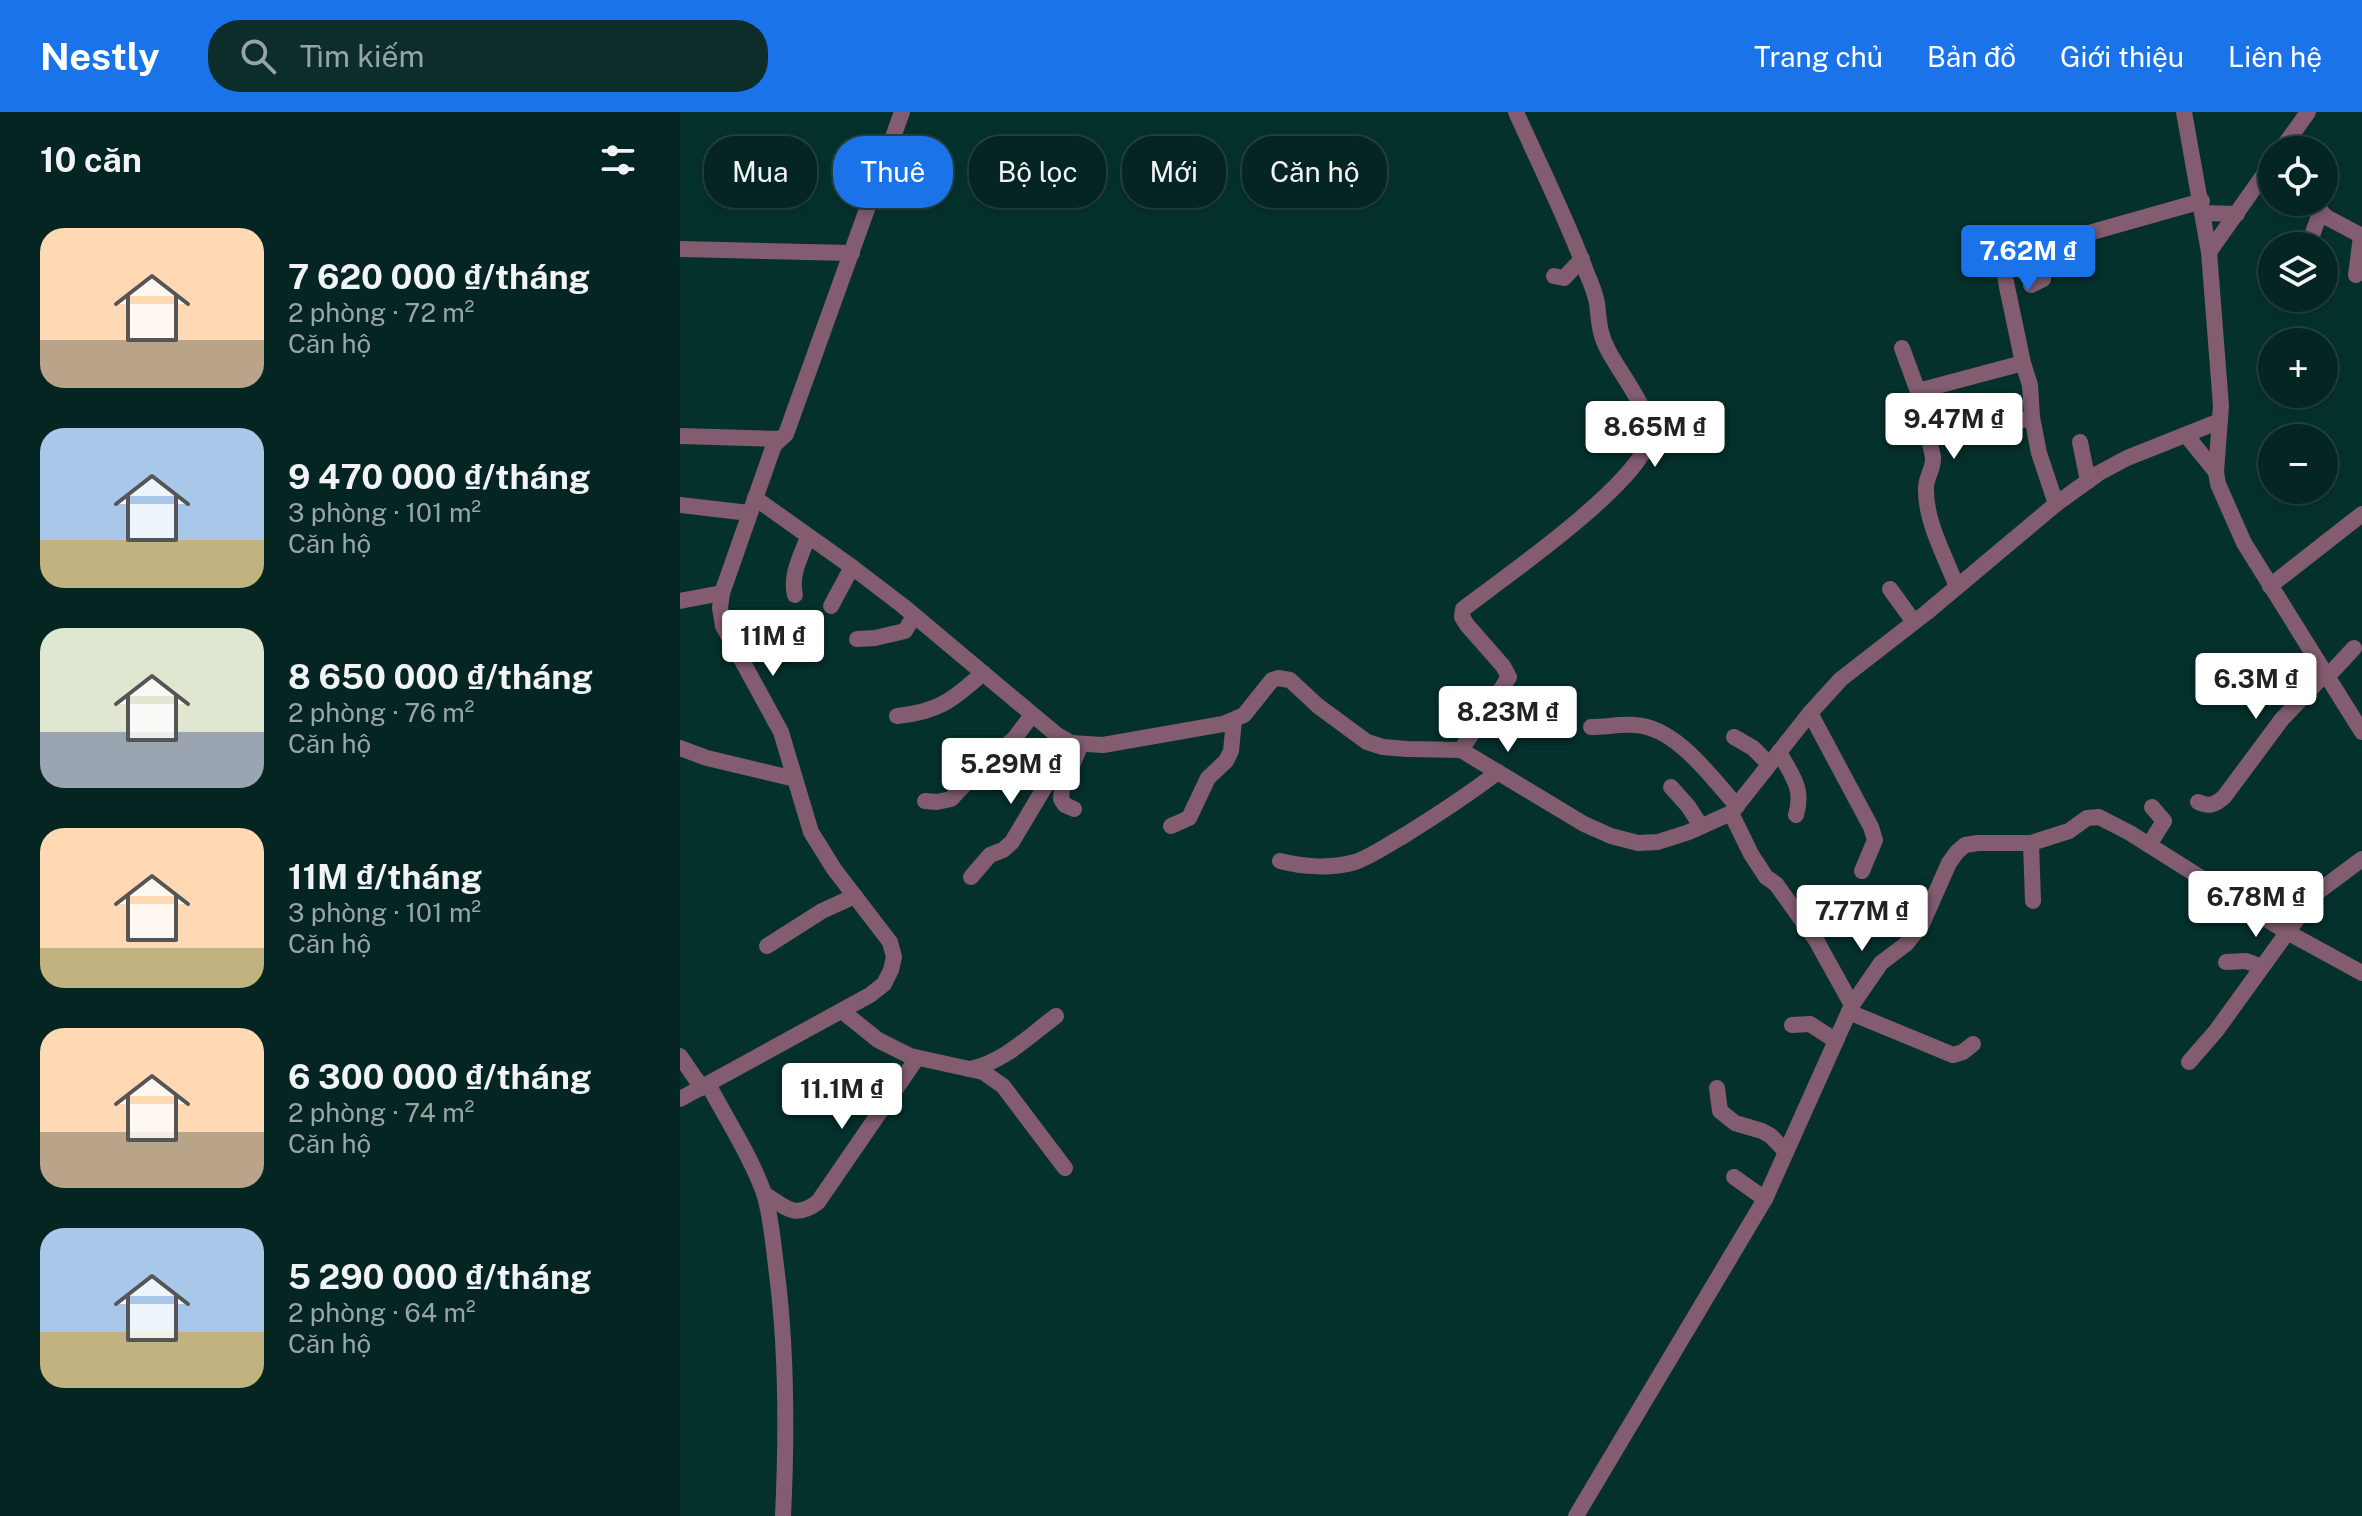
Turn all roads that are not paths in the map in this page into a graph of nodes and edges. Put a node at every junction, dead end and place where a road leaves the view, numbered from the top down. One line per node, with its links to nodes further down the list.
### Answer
1 (902, 112): 14 (street)
2 (1516, 112): 15 (street)
3 (2184, 112): 7 (street)
4 (2308, 112): 5 (street)
5 (2291, 136)
6 (2258, 184): 8 (street)
7 (2202, 207): 8 (street); 11 (street); 13 (street)
8 (2237, 214): 13 (street)
9 (2326, 216): 10 (street)
10 (2362, 236): 16 (street)
11 (2041, 247): 18 (street); 20 (street)
12 (680, 249): 14 (street)
13 (2209, 252): 24 (street)
14 (852, 253): 27 (street)
15 (1582, 259): 17 (street); 59 (street)
16 (2356, 275)
17 (1554, 276)
18 (2031, 285)
19 (1902, 348): 21 (street)
20 (2023, 363): 21 (street); 23 (street)
21 (1918, 391): 38 (street)
22 (1986, 408): 23 (street)
23 (2032, 417): 31 (street)
24 (2220, 421): 25 (street); 29 (street)
25 (2186, 435): 29 (street); 30 (street)
26 (680, 436): 27 (street)
27 (780, 439): 33 (street)
28 (2080, 442): 30 (street)
29 (2216, 472): 37 (street)
30 (2088, 481): 31 (street)
31 (2056, 504): 38 (street)
32 (680, 505): 33 (street)
33 (752, 505): 35 (street); 40 (street)
34 (2362, 514): 37 (street)
35 (808, 537): 36 (street); 41 (street)
36 (852, 567): 43 (street); 44 (street)
37 (2270, 586): 49 (street)
38 (1957, 587): 45 (street)
39 (1890, 589): 45 (street)
40 (722, 593): 42 (street); 62 (street)
41 (795, 595)
42 (682, 604)
43 (831, 606)
44 (914, 616): 46 (street); 48 (street)
45 (1914, 622): 50 (street)
46 (857, 639)
47 (2354, 648): 49 (street)
48 (983, 673): 51 (street); 52 (street)
49 (2326, 676): 55 (street); 65 (street)
50 (1810, 713): 60 (street); 76 (street)
51 (1032, 715): 57 (street); 64 (street)
52 (897, 716)
53 (1234, 720): 57 (street); 59 (street); 70 (street)
54 (1591, 727): 68 (street)
55 (2362, 732)
56 (1734, 737): 60 (street)
57 (1076, 744): 67 (street); 77 (street)
58 (680, 748): 62 (street)
59 (1461, 750): 61 (street)
60 (1774, 758): 68 (street); 69 (street)
61 (1498, 772): 71 (street); 75 (street)
62 (795, 779): 78 (street)
63 (1671, 787): 71 (street)
64 (925, 801)
65 (2198, 802)
66 (2152, 807): 73 (street)
67 (1074, 809)
68 (1734, 810): 71 (street); 85 (street)
69 (1796, 815)
70 (1171, 826)
71 (1701, 826)
72 (2031, 843): 73 (street); 79 (street); 85 (street)
73 (2149, 845): 80 (street)
74 (2362, 859): 80 (street)
75 (1280, 861)
76 (1862, 871)
77 (971, 877)
78 (855, 896): 81 (street); 86 (street)
79 (2033, 901)
80 (2287, 932): 83 (street); 84 (street)
81 (767, 946)
82 (2226, 962): 83 (street)
83 (2262, 967): 93 (street)
84 (2362, 973)
85 (1851, 1009): 89 (street); 90 (street)
86 (842, 1011): 92 (street); 95 (street)
87 (1056, 1016): 94 (street)
88 (1792, 1025): 89 (street)
89 (1836, 1041): 98 (street)
90 (1973, 1044)
91 (680, 1056): 95 (street)
92 (917, 1058): 94 (street); 101 (street)
93 (2189, 1062)
94 (969, 1069): 99 (street)
95 (705, 1086): 97 (street); 101 (street)
96 (1717, 1088): 98 (street)
97 (680, 1099)
98 (1786, 1152): 102 (street)
99 (1065, 1168)
100 (1734, 1177): 102 (street)
101 (764, 1194): 103 (street)
102 (1765, 1199): 104 (street)
103 (783, 1516)
104 (1576, 1516)

